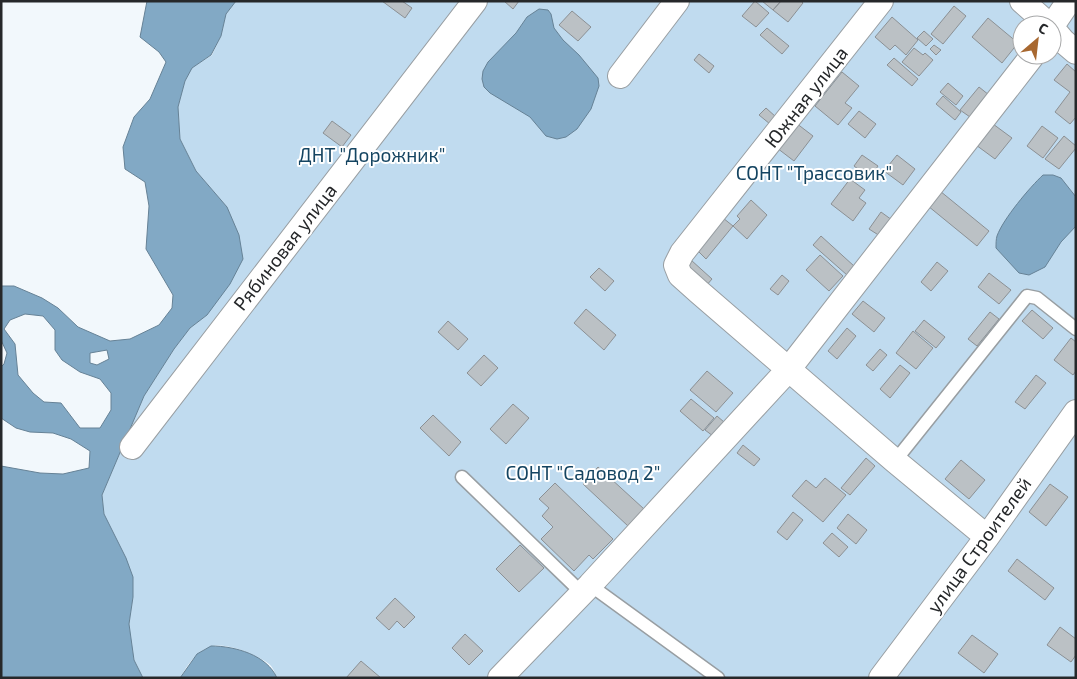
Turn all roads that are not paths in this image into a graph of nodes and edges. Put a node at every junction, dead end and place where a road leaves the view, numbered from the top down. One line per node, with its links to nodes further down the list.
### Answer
1 (475, 1): 15 (street, Рябиновая улица)
2 (677, 1): 11 (street)
3 (881, 1): 13 (street, Южная улица)
4 (1022, 1): 6 (street)
5 (1069, 1): 7 (street)
6 (1038, 15)
7 (1059, 15)
8 (1062, 37): 9 (street)
9 (1076, 52)
10 (1025, 65): 13 (street)
11 (620, 76)
12 (1076, 329): 16 (lane)
13 (788, 370): 16 (street); 19 (street)
14 (1076, 412): 18 (street, улица Строителей)
15 (132, 447)
16 (895, 461): 18 (street)
17 (462, 477): 19 (lane)
18 (986, 537): 22 (street, улица Строителей)
19 (586, 589): 20 (street); 21 (lane)
20 (500, 678)
21 (718, 678)
22 (881, 678)

